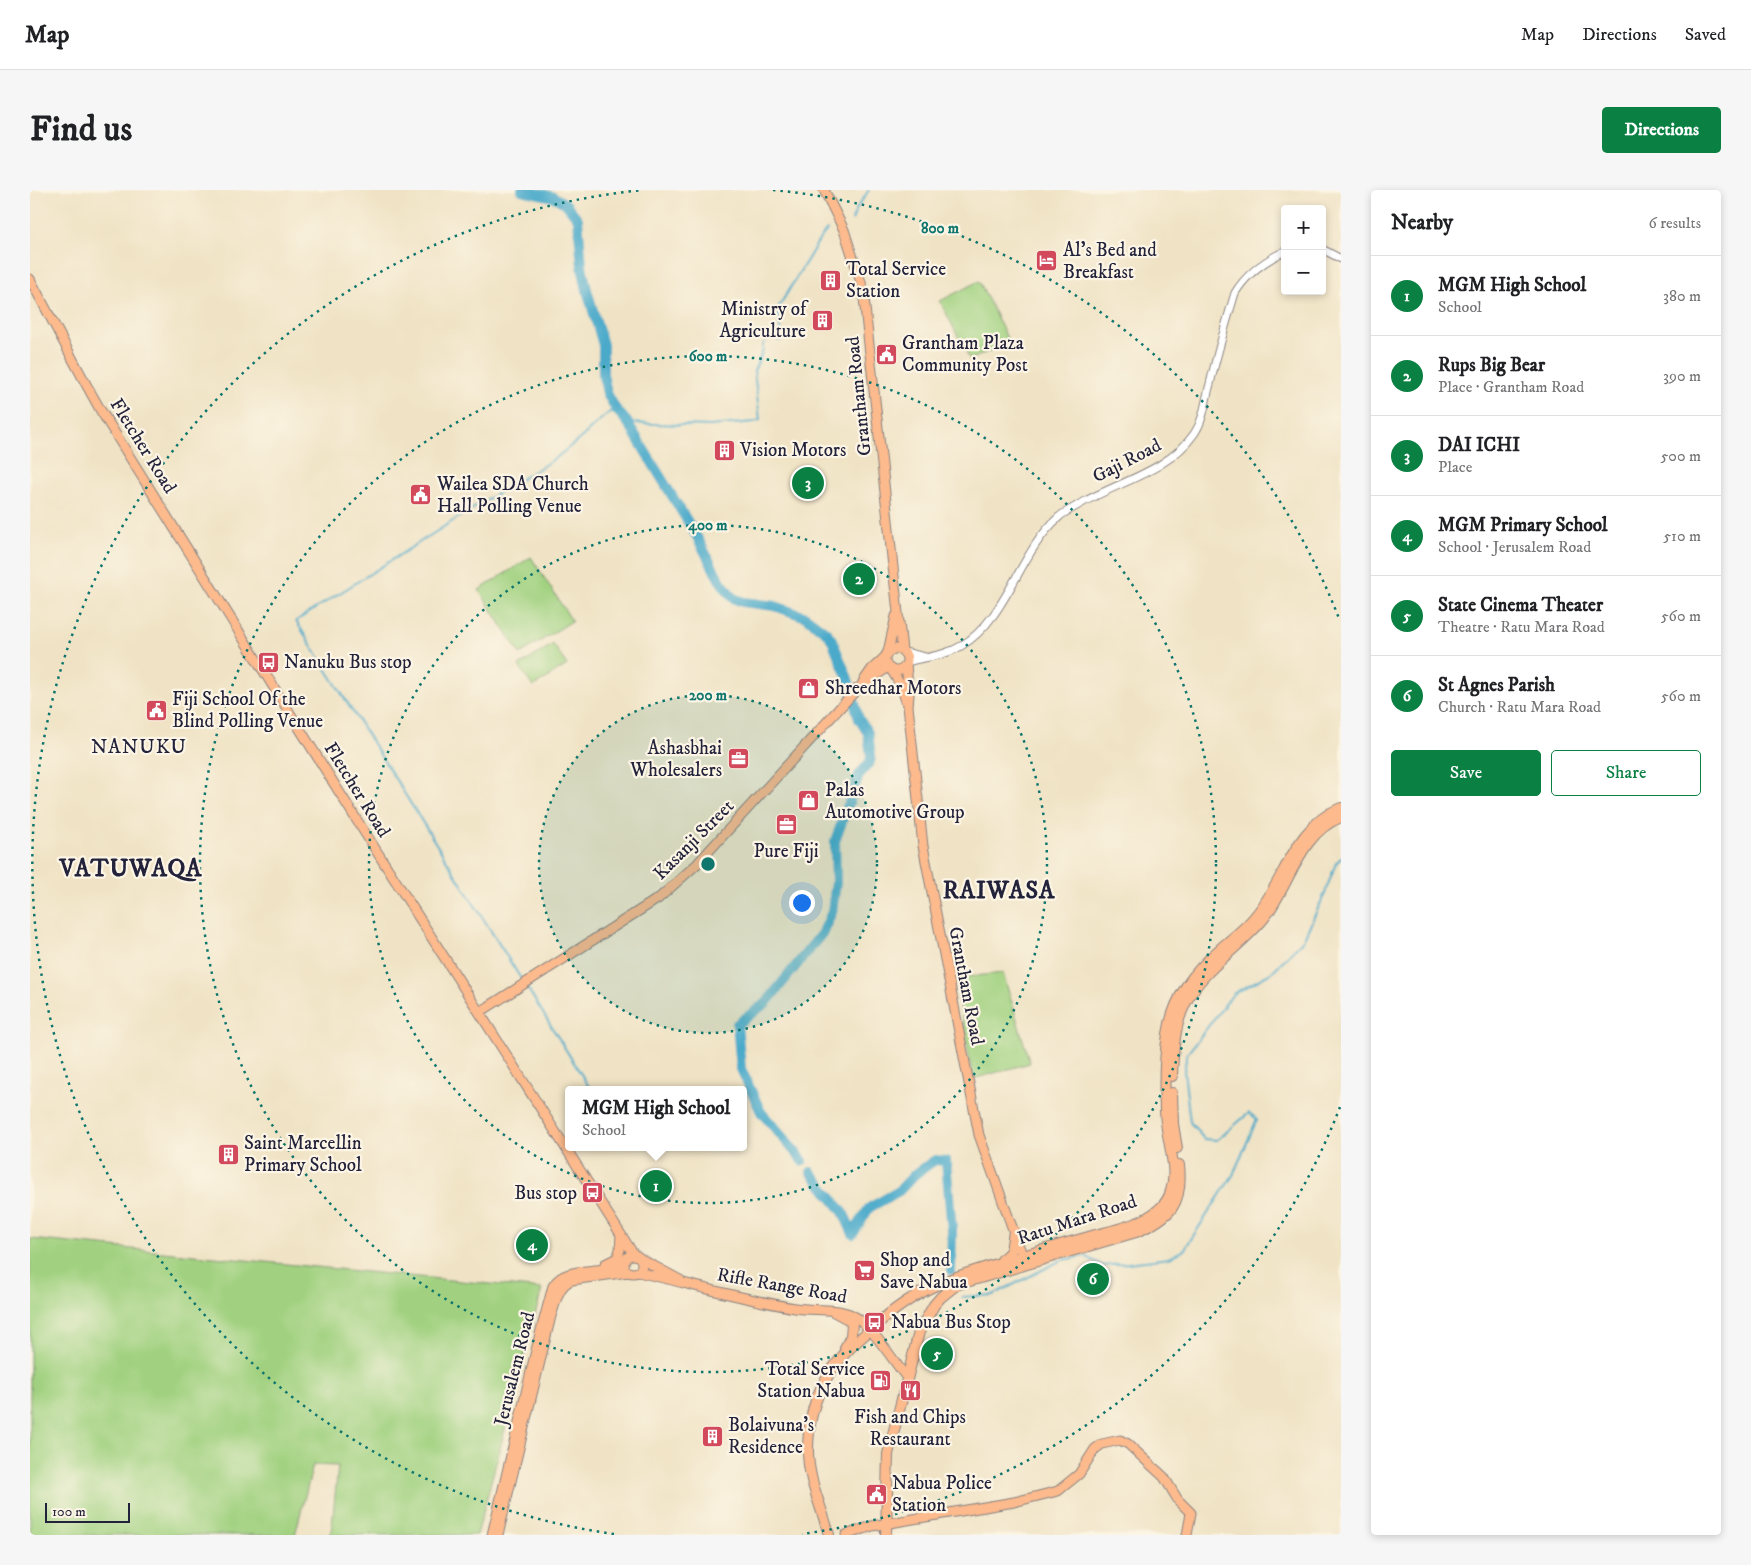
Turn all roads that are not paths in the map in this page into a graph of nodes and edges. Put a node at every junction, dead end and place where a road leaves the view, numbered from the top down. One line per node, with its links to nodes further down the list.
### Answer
1 (824, 190): 6 (main road, Grantham Road)
2 (1324, 250): 4 (street)
3 (1281, 253): 9 (street, Gaji Road)
4 (1341, 259)
5 (30, 279): 16 (main road, Fletcher Road)
6 (898, 606): 7 (main road, Grantham Road); 8 (main road, Grantham Road)
7 (903, 651): 8 (main road); 9 (street, Gaji Road); 10 (main road)
8 (887, 654): 11 (main road); 12 (main road, Kasanji Street)
9 (925, 657): 10 (street, Gaji Road)
10 (906, 663): 11 (main road); 13 (main road, Grantham Road)
11 (889, 668): 12 (main road, Kasanji Street); 13 (main road, Grantham Road)
12 (860, 687): 16 (main road, Kasanji Street)
13 (908, 706): 19 (main road, Grantham Road)
14 (1341, 808): 22 (highway, Ratu Mara Road)
15 (1341, 817): 22 (highway, Ratu Mara Road)
16 (480, 1012): 17 (main road, Fletcher Road)
17 (565, 1147)
18 (567, 1151): 20 (main road, Fletcher Road)
19 (1014, 1232): 22 (main road, Grantham Road); 23 (highway)
20 (620, 1235): 21 (main road, Fletcher Road); 24 (main road)
21 (631, 1259): 24 (main road, Jerusalem Road); 25 (main road, Fletcher Road); 25 (main road); 26 (main road, Rifle Range Road)
22 (1024, 1260): 23 (highway, Ratu Mara Road); 30 (highway, Ratu Mara Road)
23 (997, 1264): 28 (highway, Ratu Mara Road)
24 (581, 1272): 32 (main road, Jerusalem Road)
25 (633, 1272): 26 (main road, Rifle Range Road); 33 (main road, Jerusalem Road)
26 (684, 1282): 27 (main road, Rifle Range Road)
27 (833, 1311): 28 (main road, Rifle Range Road); 29 (highway)
28 (869, 1330): 29 (highway, Ratu Mara Road); 30 (main road, Rifle Range Road)
29 (836, 1362): 34 (highway, Ratu Mara Road)
30 (907, 1378): 31 (highway, Ratu Mara Road)
31 (886, 1523): 35 (main road); 36 (highway, Ratu Mara Road); 37 (main road)
32 (492, 1535)
33 (498, 1535)
34 (829, 1535)
35 (846, 1535)
36 (886, 1535)
37 (1187, 1535)

